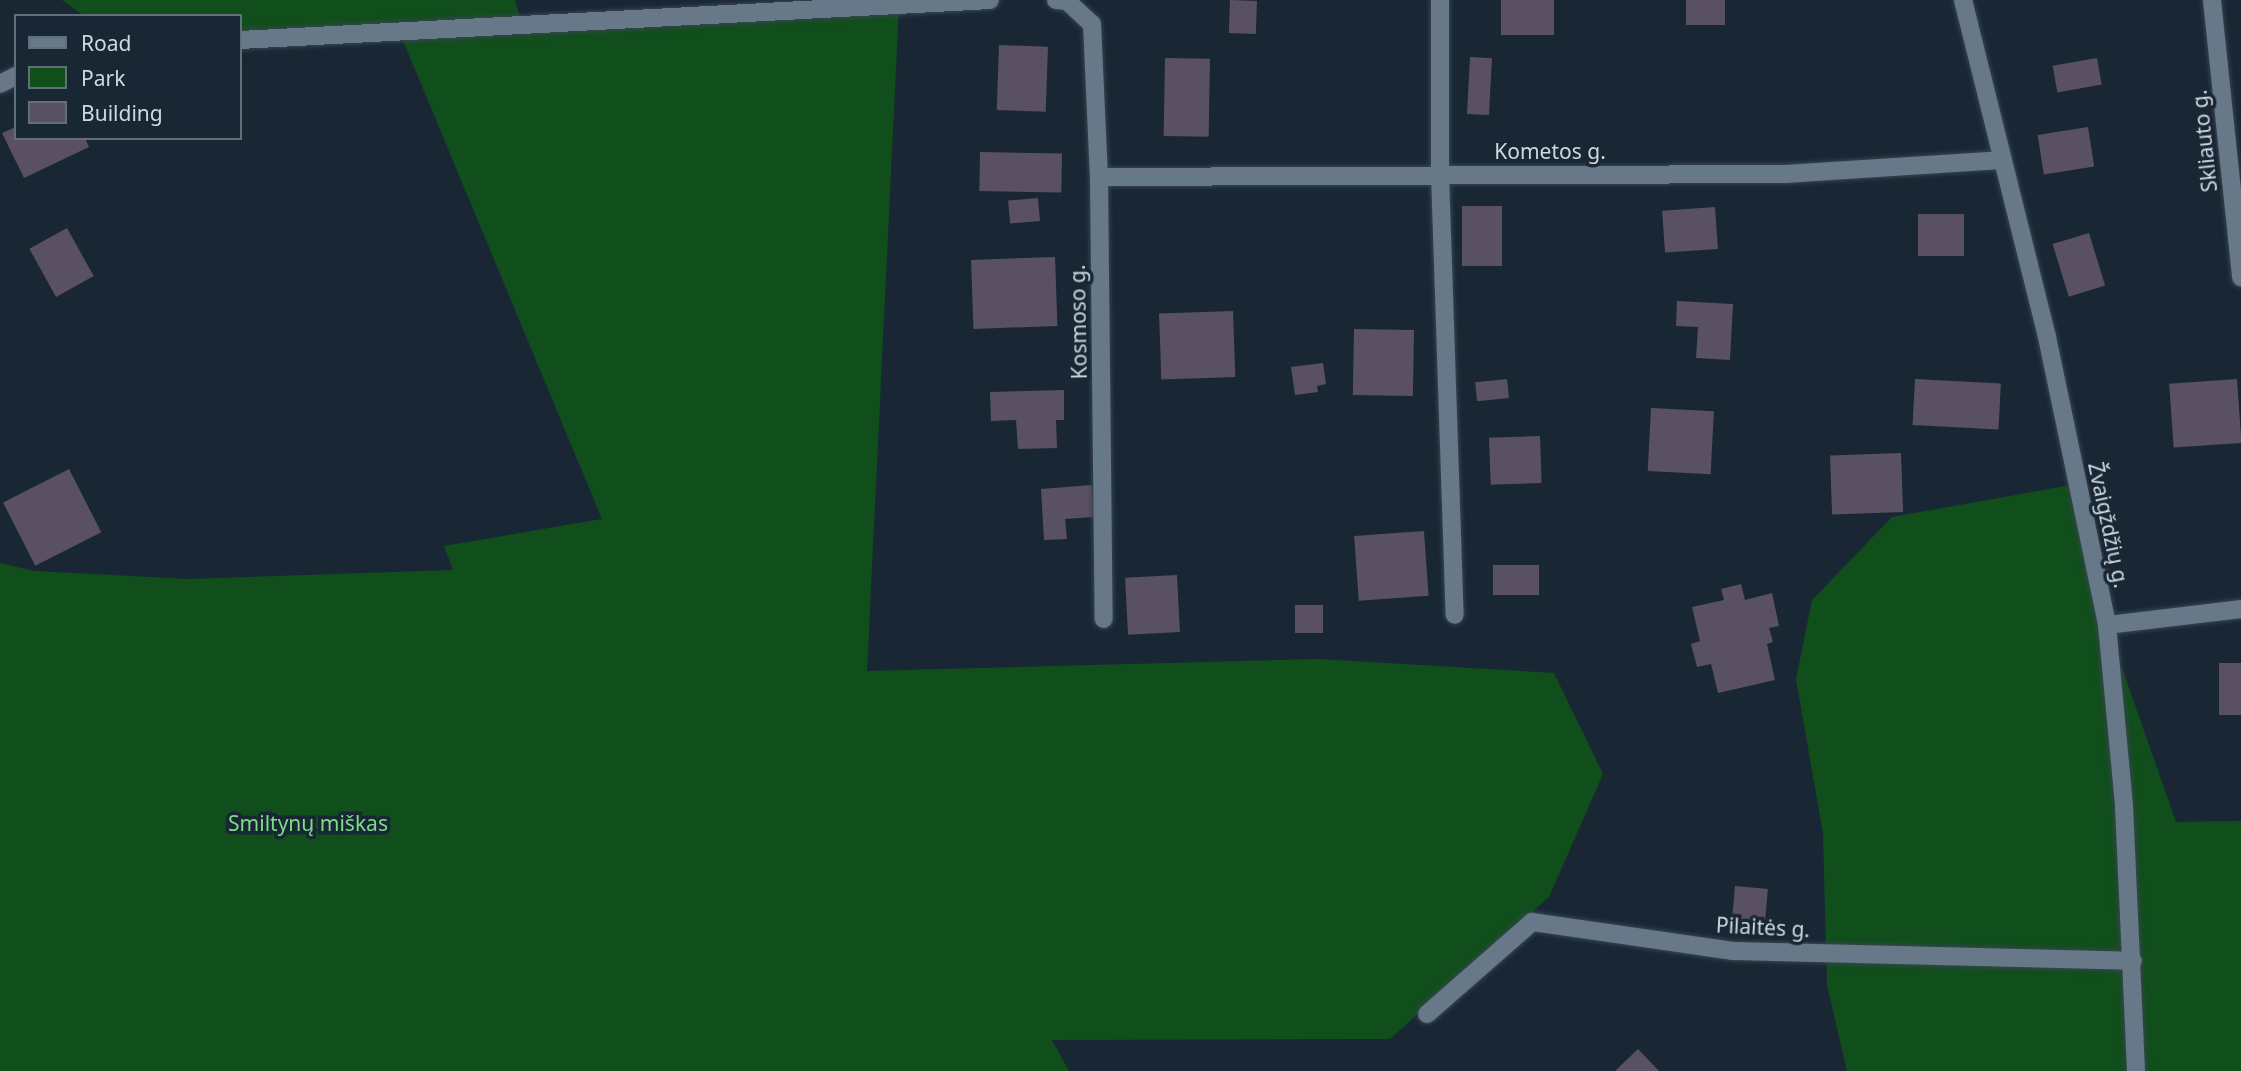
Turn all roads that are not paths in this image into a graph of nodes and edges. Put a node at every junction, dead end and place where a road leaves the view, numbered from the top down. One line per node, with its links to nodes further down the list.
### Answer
1 (990, 0): 6 (street)
2 (1056, 0): 9 (street, Kosmoso g.)
3 (1440, 0): 8 (street)
4 (1963, 0): 7 (street, Žvaigždžių g.)
5 (2212, 0): 10 (street, Skliauto g.)
6 (242, 40)
7 (2000, 160): 8 (street, Kometos g.); 14 (street, Žvaigždžių g.)
8 (1440, 174): 9 (street, Kometos g.); 12 (street)
9 (1099, 177): 13 (street, Kosmoso g.)
10 (2241, 277)
11 (2241, 609): 14 (street)
12 (1455, 615)
13 (1104, 619)
14 (2107, 625): 15 (street, Žvaigždžių g.)
15 (2133, 961): 16 (street, Pilaitės g.); 17 (street, Žvaigždžių g.)
16 (1427, 1014)
17 (2136, 1071)

